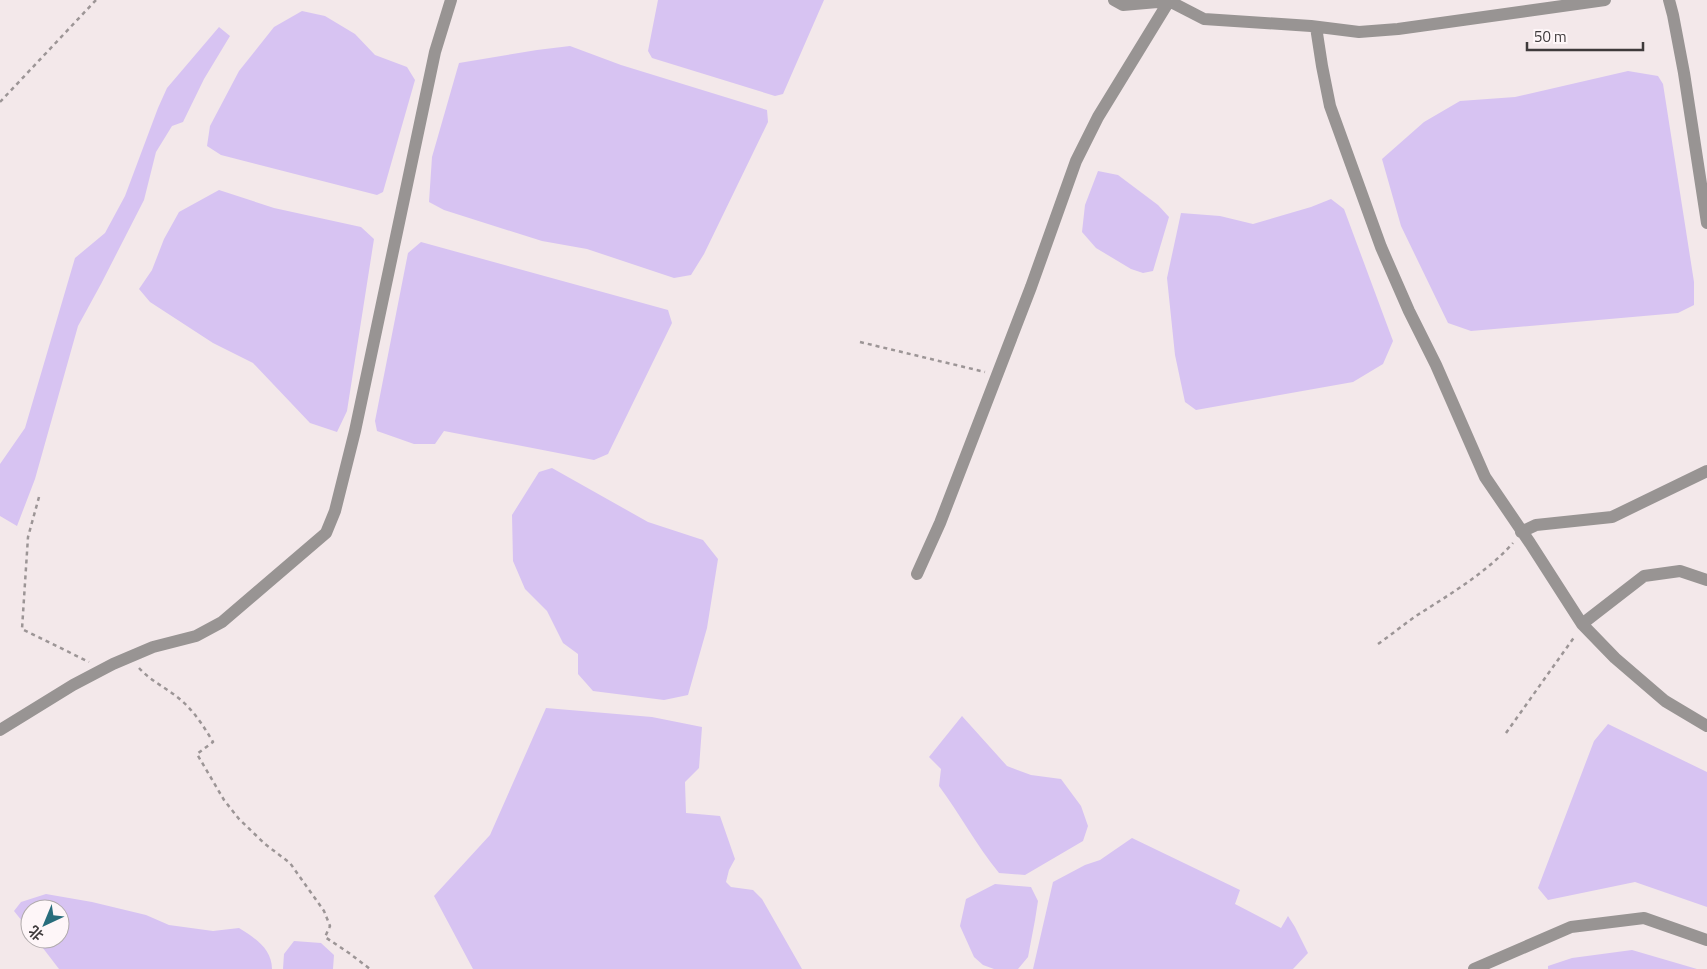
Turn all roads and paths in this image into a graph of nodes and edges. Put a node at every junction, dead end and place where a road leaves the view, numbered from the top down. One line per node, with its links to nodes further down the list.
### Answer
1 (96, 0): 8 (path)
2 (451, 0): 19 (street)
3 (1114, 0): 6 (street)
4 (1606, 0): 7 (street)
5 (1669, 0): 9 (street)
6 (1169, 1): 7 (street); 11 (street)
7 (1316, 27): 14 (street)
8 (0, 102)
9 (1707, 223)
10 (860, 342): 11 (path)
11 (996, 375): 15 (street)
12 (1707, 471): 14 (street)
13 (39, 497): 20 (path)
14 (1521, 532): 17 (street); 18 (path)
15 (917, 574)
16 (1707, 580): 17 (street)
17 (1582, 624): 21 (street); 23 (path)
18 (1378, 644)
19 (130, 657): 20 (street); 25 (path)
20 (103, 669): 22 (street)
21 (1707, 726)
22 (0, 730)
23 (1506, 732)
24 (1707, 940): 26 (street)
25 (370, 969)
26 (1474, 969)

